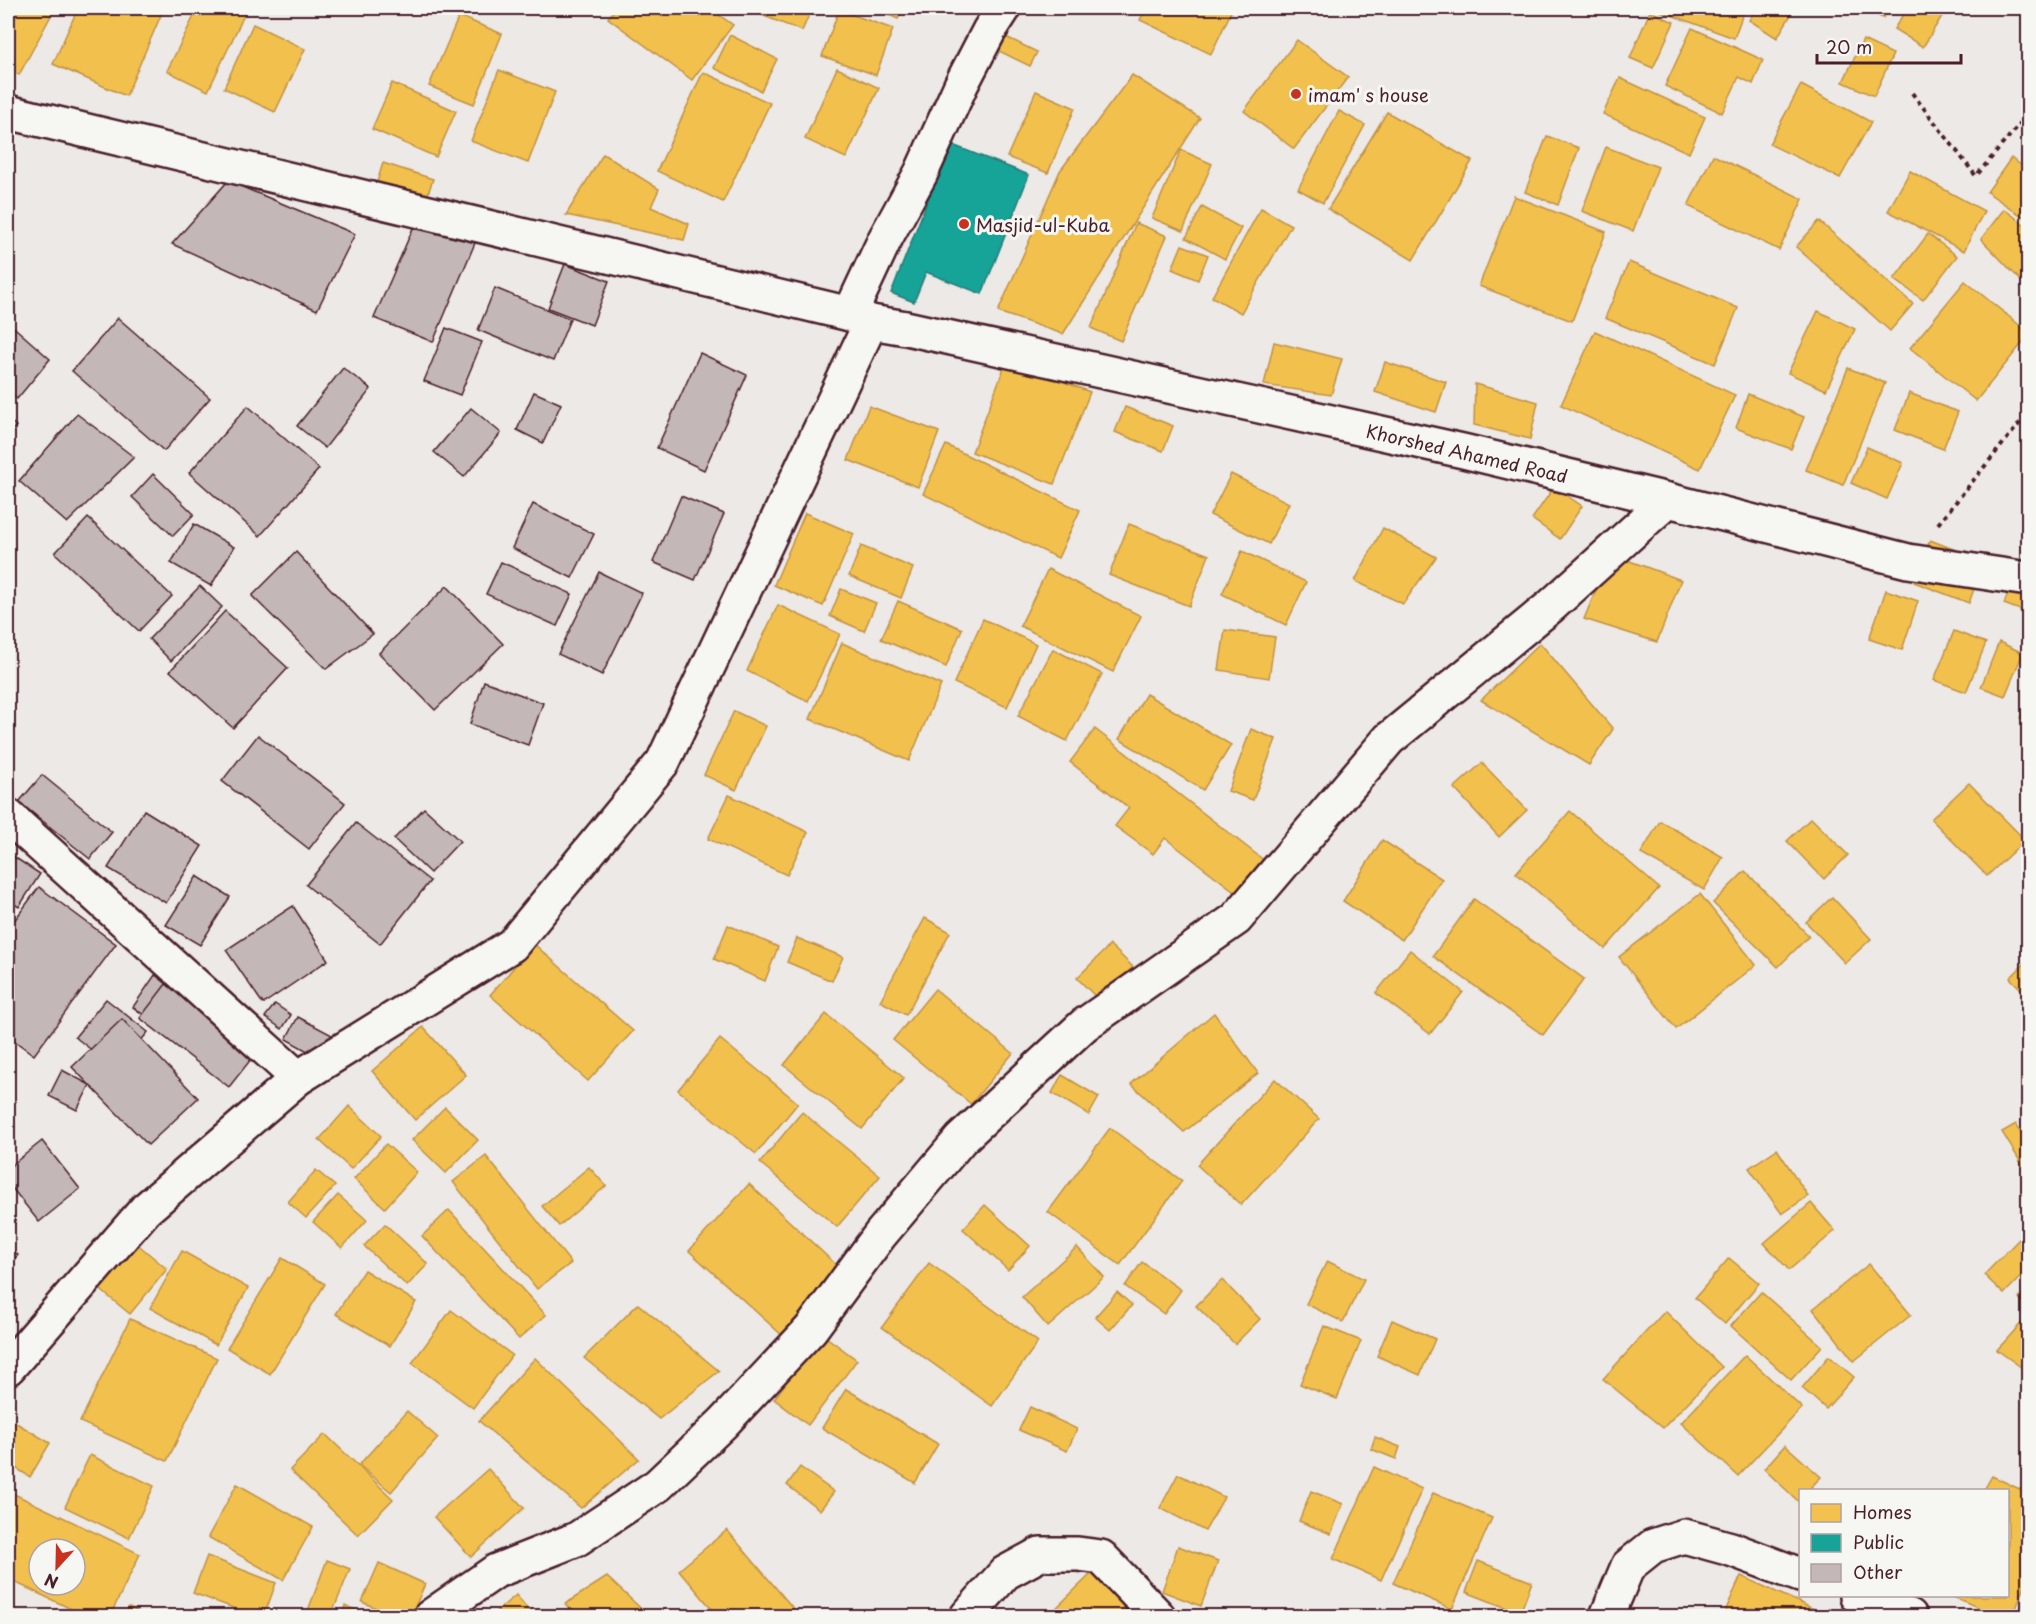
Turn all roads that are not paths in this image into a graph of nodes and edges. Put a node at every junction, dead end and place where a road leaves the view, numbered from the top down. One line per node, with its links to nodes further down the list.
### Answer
1 (1004, 8): 3 (street)
2 (8, 112): 3 (street, Khorshed Ahamed Road)
3 (860, 318): 4 (street, Khorshed Ahamed Road); 7 (street)
4 (1668, 500): 5 (street, Khorshed Ahamed Road); 11 (street)
5 (2028, 579)
6 (8, 816): 7 (street)
7 (298, 1078): 8 (street)
8 (8, 1368)
9 (1799, 1575): 14 (street)
10 (1860, 1597): 15 (street)
11 (431, 1617)
12 (967, 1617): 13 (street)
13 (1158, 1617)
14 (1607, 1617)
15 (1910, 1617)

